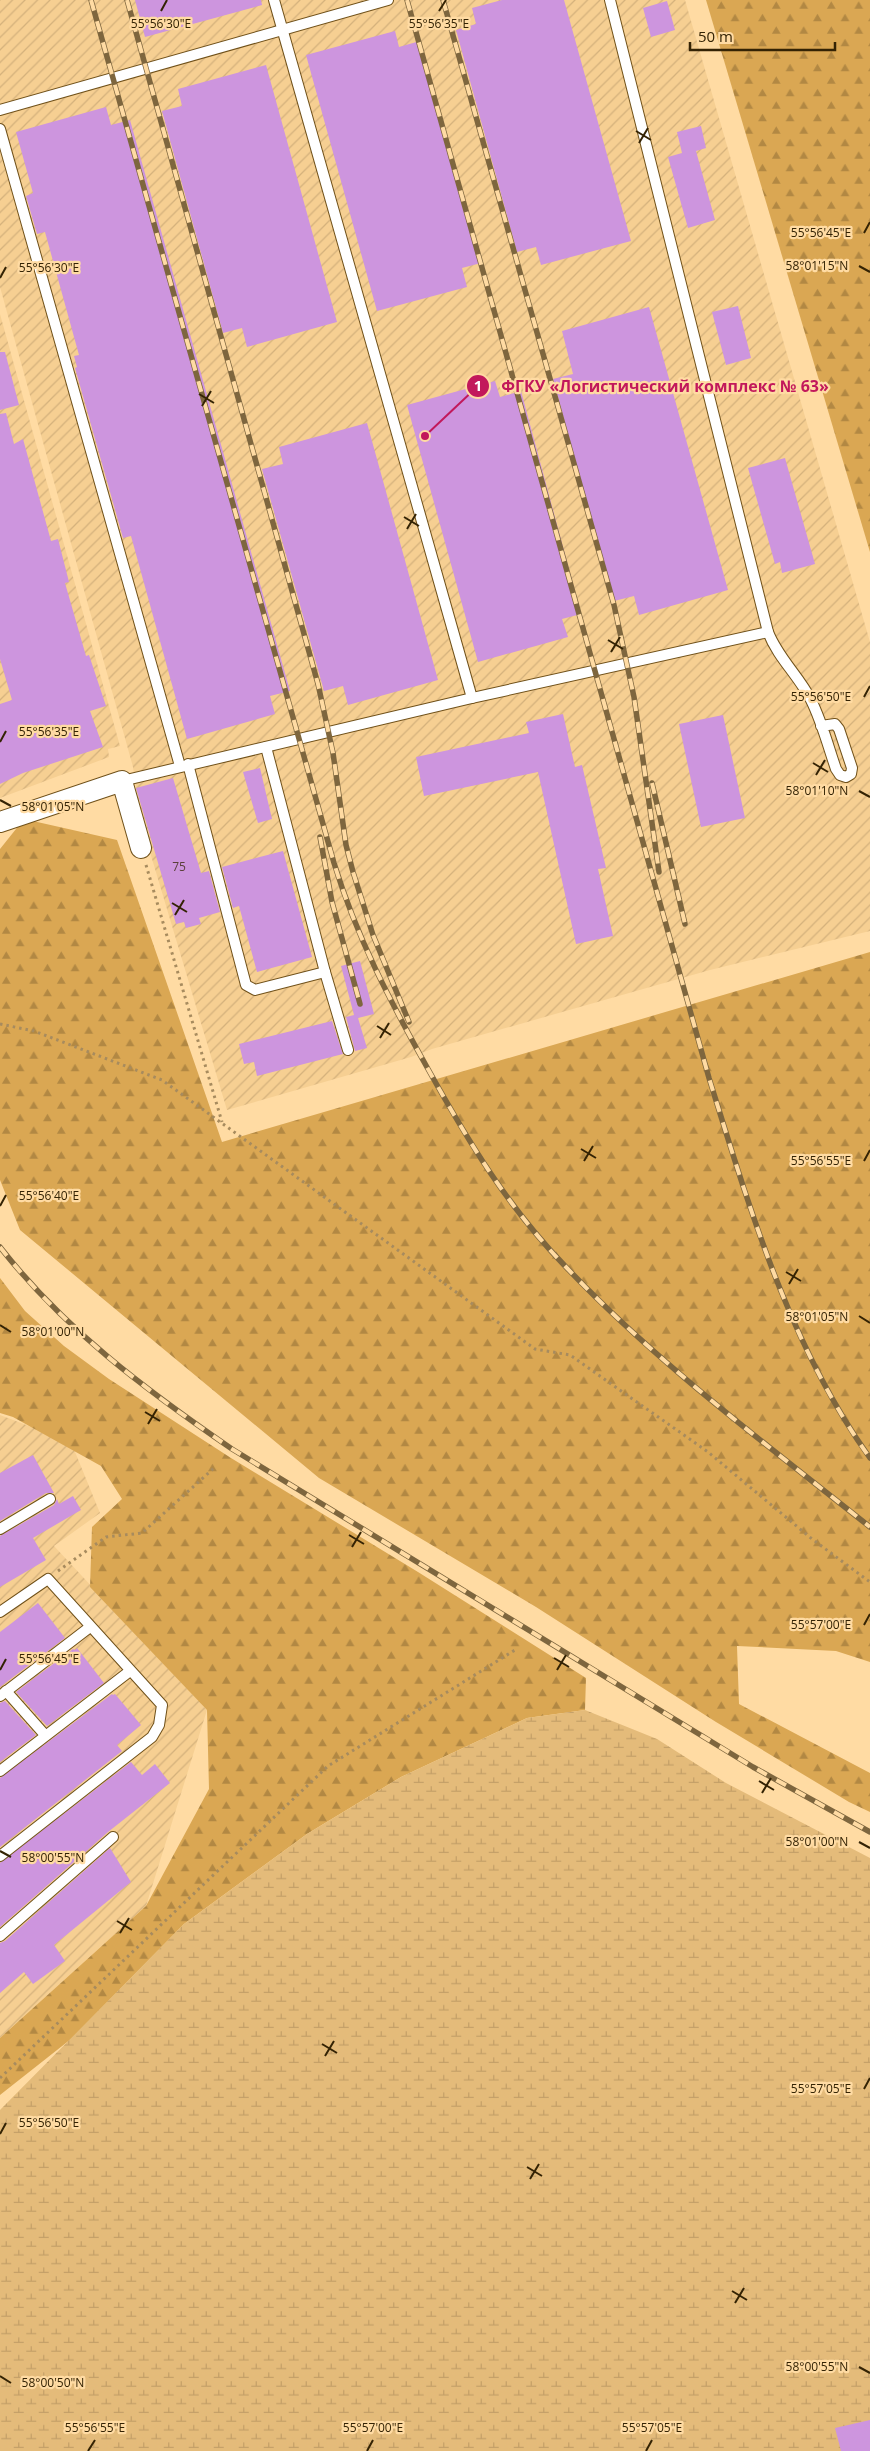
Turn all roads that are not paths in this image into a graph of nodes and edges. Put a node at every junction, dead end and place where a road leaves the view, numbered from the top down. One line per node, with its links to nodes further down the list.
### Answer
1 (274, 0): 4 (lane)
2 (388, 0): 4 (lane)
3 (610, 0): 7 (lane)
4 (282, 29): 5 (lane); 8 (lane)
5 (0, 110)
6 (0, 129): 11 (lane)
7 (768, 632): 8 (lane); 9 (lane)
8 (472, 698): 10 (lane)
9 (821, 726): 9 (lane)
10 (266, 747): 11 (lane); 15 (lane)
11 (184, 765): 12 (lane); 15 (lane)
12 (122, 781): 13 (street); 14 (street)
13 (0, 822)
14 (141, 848)
15 (325, 972): 16 (lane)
16 (348, 1050)
17 (50, 1499): 18 (lane)
18 (0, 1529)
19 (0, 1612): 20 (lane)
20 (90, 1626): 21 (lane); 22 (lane)
21 (130, 1671): 23 (lane); 26 (lane)
22 (3, 1693): 23 (lane)
23 (45, 1735): 24 (lane)
24 (0, 1771)
25 (113, 1838): 27 (lane)
26 (0, 1856)
27 (0, 1936)

